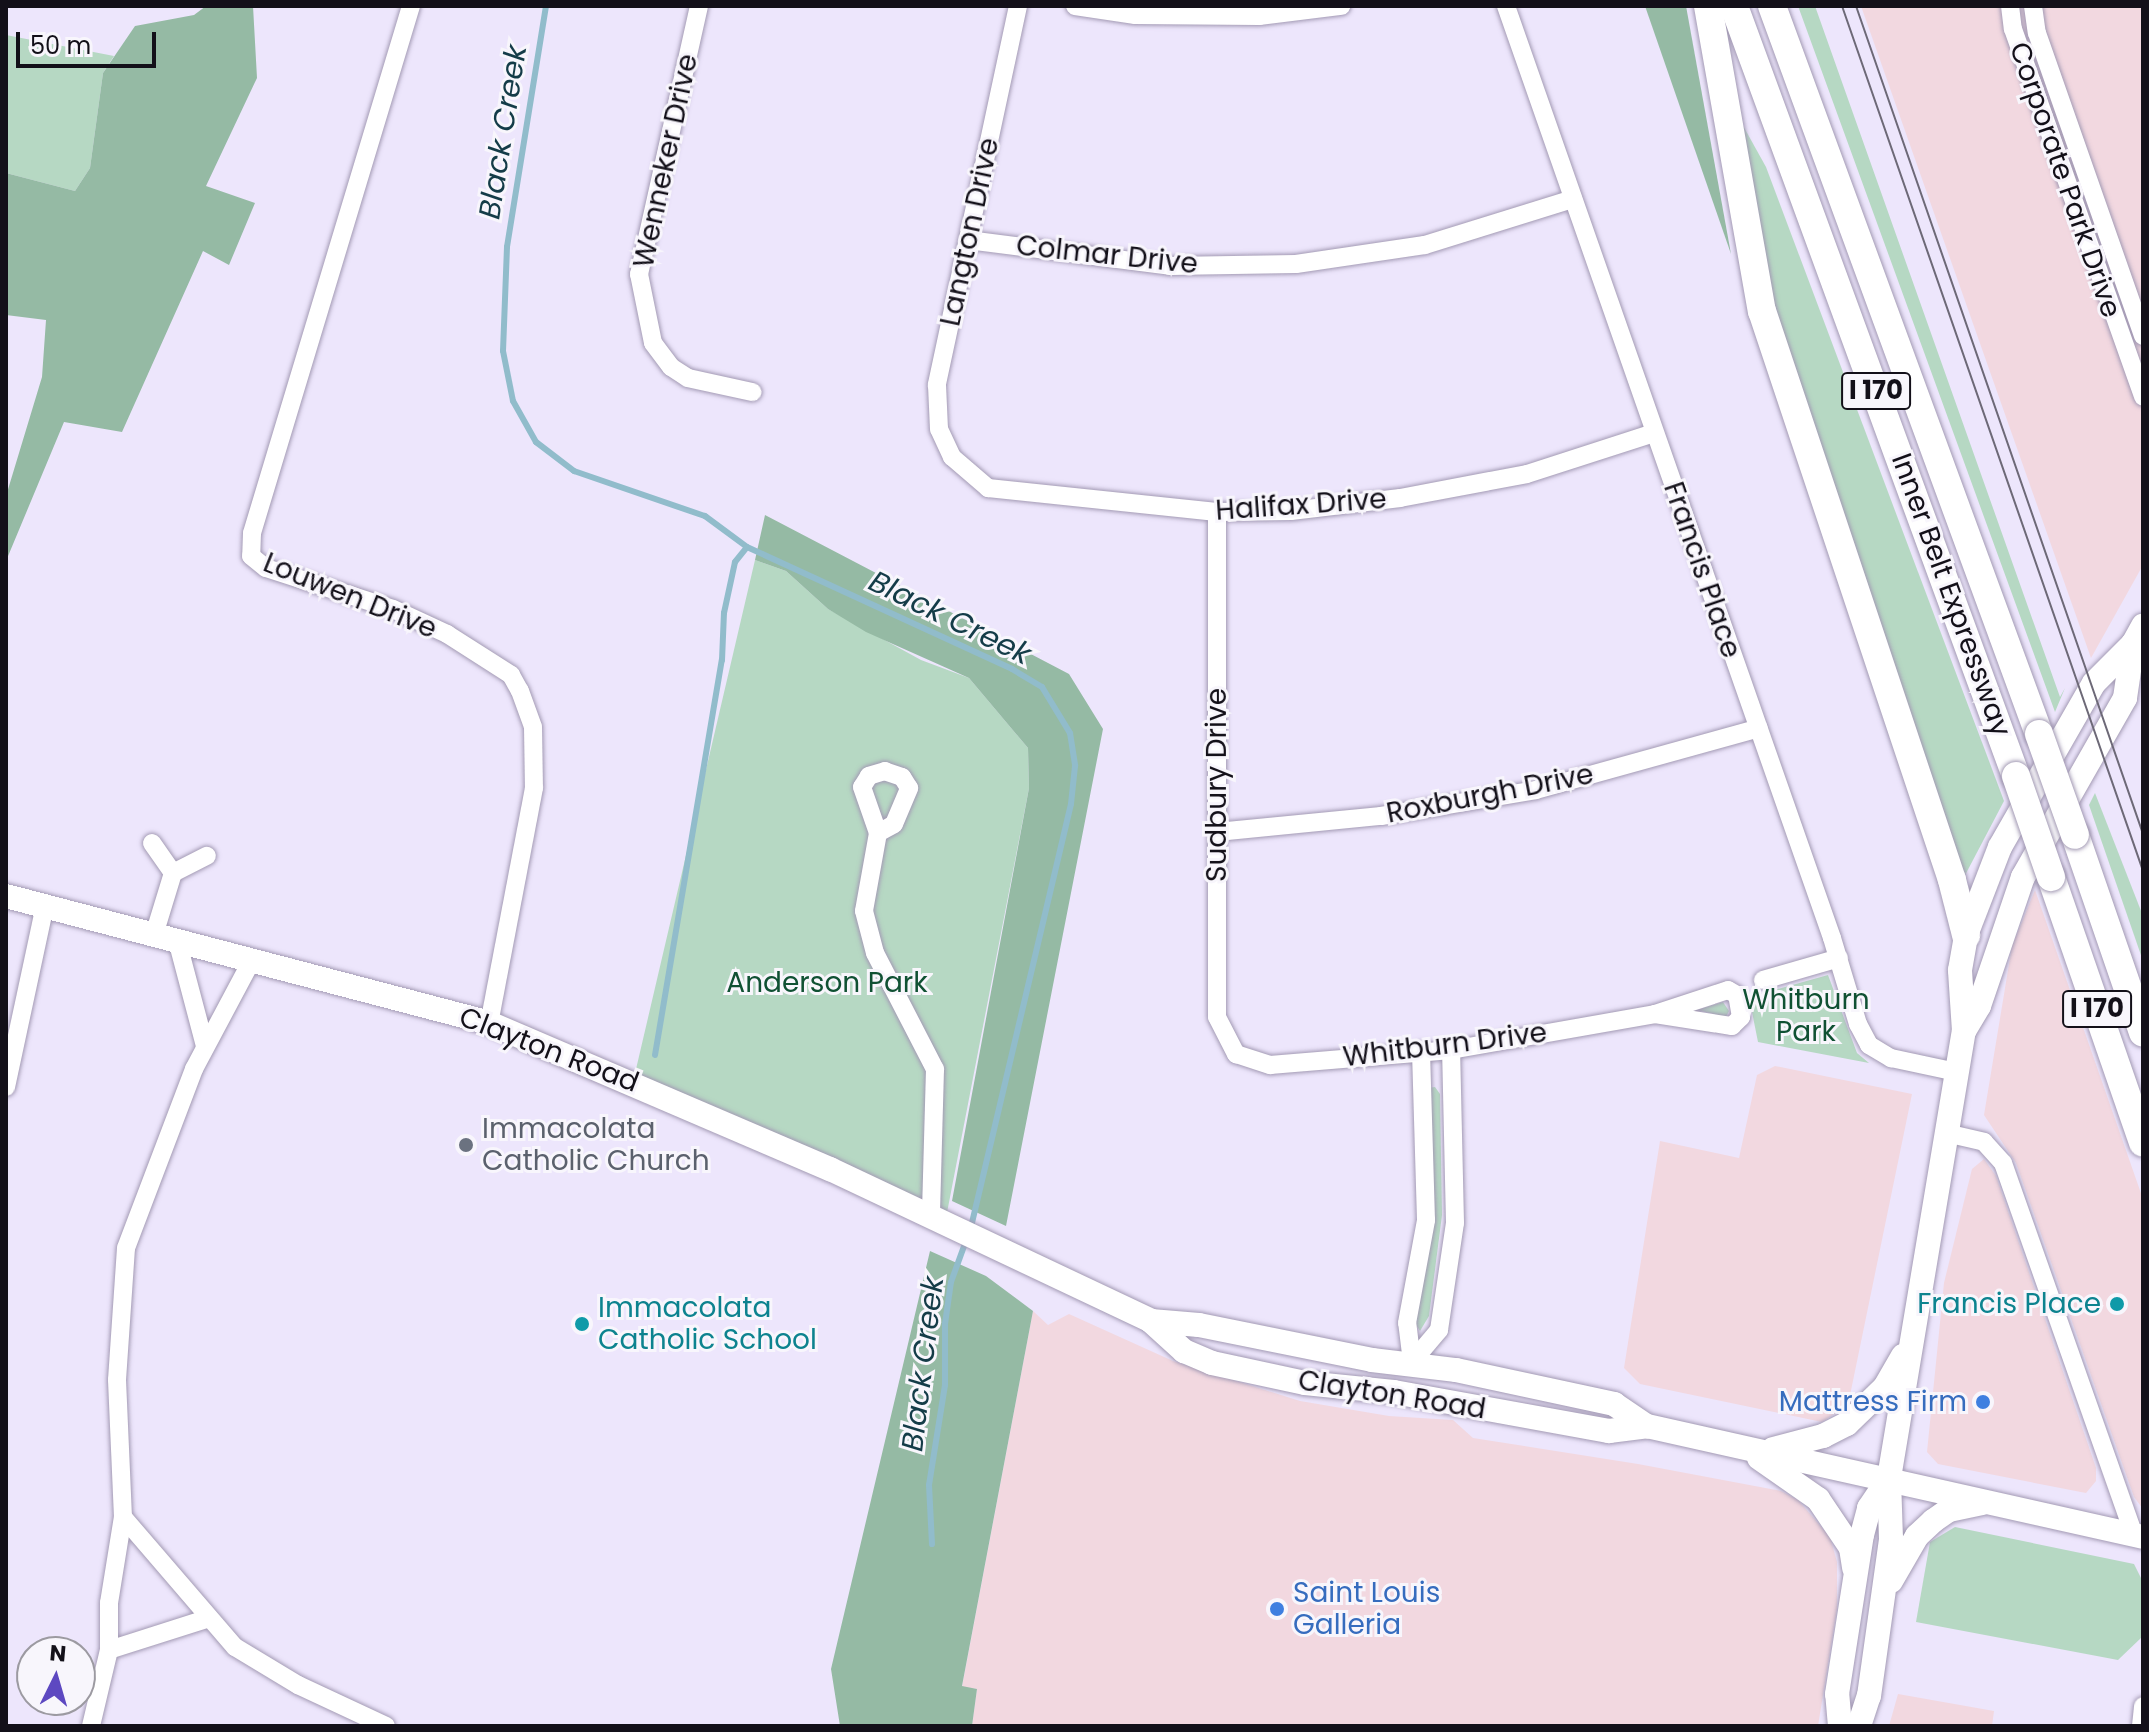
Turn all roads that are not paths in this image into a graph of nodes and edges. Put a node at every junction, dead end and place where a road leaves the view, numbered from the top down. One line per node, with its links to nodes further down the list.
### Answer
1 (411, 6): 35 (street, Louwen Drive)
2 (699, 6): 15 (street, Wenneker Drive)
3 (1018, 6): 13 (street, Langton Drive)
4 (1075, 6): 5 (street)
5 (1341, 6)
6 (1506, 6): 12 (street, Francis Place)
7 (1708, 6): 29 (highway)
8 (1734, 6): 45 (highway, Inner Belt Expressway / I 170, bridge)
9 (1772, 6): 37 (highway, Inner Belt Expressway / I 170, bridge)
10 (2010, 6): 16 (street, Corporate Park Drive)
11 (2033, 6): 14 (street, Corporate Park Drive)
12 (1573, 199): 13 (street, Colmar Drive); 17 (street, Francis Place)
13 (968, 240): 18 (street, Langton Drive)
14 (2143, 336)
15 (752, 392)
16 (2143, 397)
17 (1654, 433): 19 (street, Halifax Drive); 21 (street, Francis Place)
18 (952, 457): 19 (street, Halifax Drive)
19 (1217, 512): 22 (street, Sudbury Drive)
20 (2140, 640): 29 (main road); 36 (main road)
21 (1759, 728): 22 (street, Roxburgh Drive); 32 (street, Francis Place)
22 (1217, 832): 41 (street, Sudbury Drive)
23 (878, 833): 46 (street)
24 (152, 843): 26 (street)
25 (207, 856): 26 (street)
26 (173, 873): 30 (street)
27 (6, 896): 28 (main road, Clayton Road)
28 (45, 905): 30 (main road, Clayton Road); 43 (street)
29 (1966, 935): 36 (main road)
30 (166, 938): 31 (main road, Clayton Road); 38 (street)
31 (253, 958): 35 (main road, Clayton Road); 38 (street)
32 (1839, 958): 33 (street); 42 (street, Francis Place)
33 (1763, 980)
34 (1655, 1014): 34 (street, Whitburn Drive); 39 (street, Whitburn Drive)
35 (489, 1023): 46 (main road, Clayton Road)
36 (1964, 1031): 42 (main road)
37 (2143, 1033)
38 (205, 1046): 54 (street)
39 (1451, 1050): 40 (street, Whitburn Drive); 49 (street)
40 (1421, 1051): 41 (street, Whitburn Drive); 49 (street)
41 (1236, 1054)
42 (1957, 1072): 44 (main road)
43 (6, 1087)
44 (1946, 1133): 48 (main road); 55 (street)
45 (2143, 1142)
46 (937, 1218): 47 (main road, Clayton Road)
47 (1151, 1321): 49 (main road, Clayton Road); 50 (main road, Clayton Road)
48 (1912, 1340): 51 (main road); 52 (main road)
49 (1412, 1362): 50 (main road, Clayton Road)
50 (1647, 1426): 51 (main road, Clayton Road)
51 (1744, 1448): 52 (main road, Clayton Road); 56 (main road)
52 (1889, 1478): 53 (main road, Clayton Road); 56 (main road); 57 (main road)
53 (1989, 1502): 55 (main road, Clayton Road); 57 (main road)
54 (123, 1517): 58 (street); 59 (street)
55 (2138, 1536)
56 (1855, 1579): 63 (main road)
57 (1883, 1598): 64 (main road)
58 (209, 1618): 59 (street); 62 (street)
59 (109, 1650): 61 (street)
60 (2143, 1706): 65 (street)
61 (91, 1726)
62 (386, 1726)
63 (1840, 1726)
64 (1859, 1726)
65 (2141, 1726)

